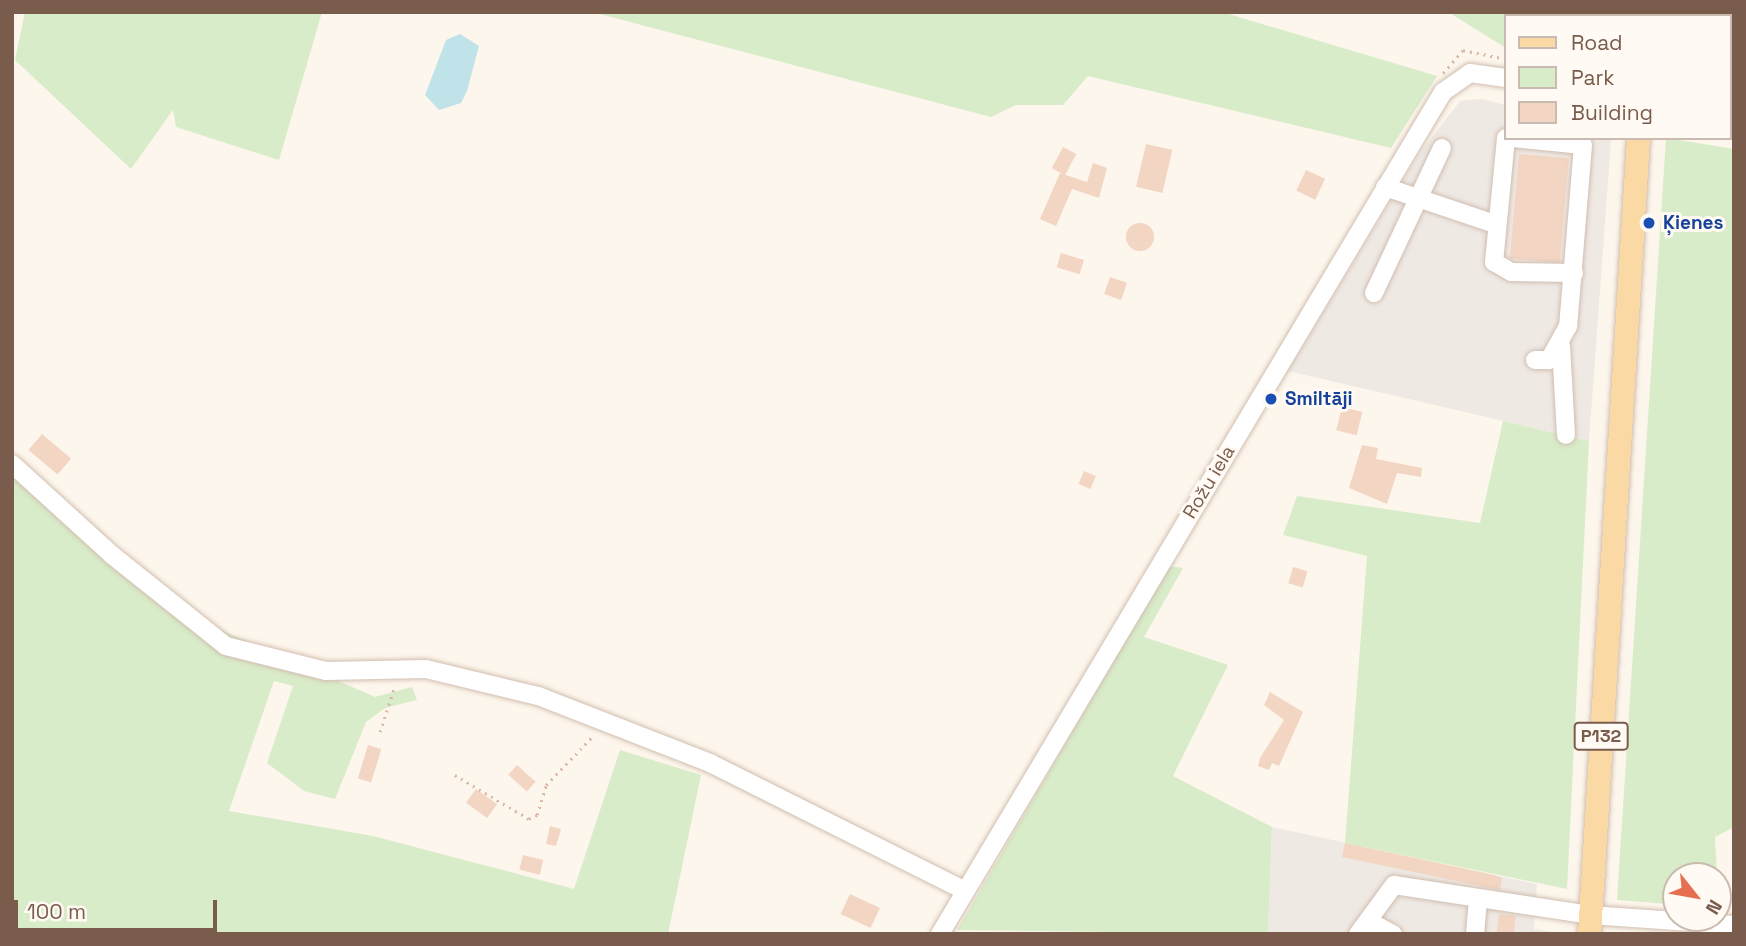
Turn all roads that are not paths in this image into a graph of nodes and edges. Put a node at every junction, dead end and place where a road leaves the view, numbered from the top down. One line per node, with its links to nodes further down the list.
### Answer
1 (1504, 78): 6 (street, Rožu iela)
2 (1506, 140): 8 (street)
3 (1533, 140): 9 (street)
4 (1638, 140): 17 (main road, P132)
5 (1442, 148): 7 (street)
6 (1385, 187): 7 (street); 15 (street, Rožu iela)
7 (1415, 200): 8 (street); 10 (street)
8 (1495, 224): 9 (street)
9 (1574, 273): 11 (street)
10 (1374, 293)
11 (1561, 346): 12 (street); 13 (street)
12 (1535, 360)
13 (1566, 435)
14 (12, 464): 15 (street)
15 (964, 890): 20 (street, Rožu iela)
16 (1478, 901): 17 (street); 19 (street); 22 (street)
17 (1590, 924): 18 (street)
18 (1662, 926)
19 (1364, 928): 21 (street)
20 (943, 933)
21 (1393, 934)
22 (1475, 934)

